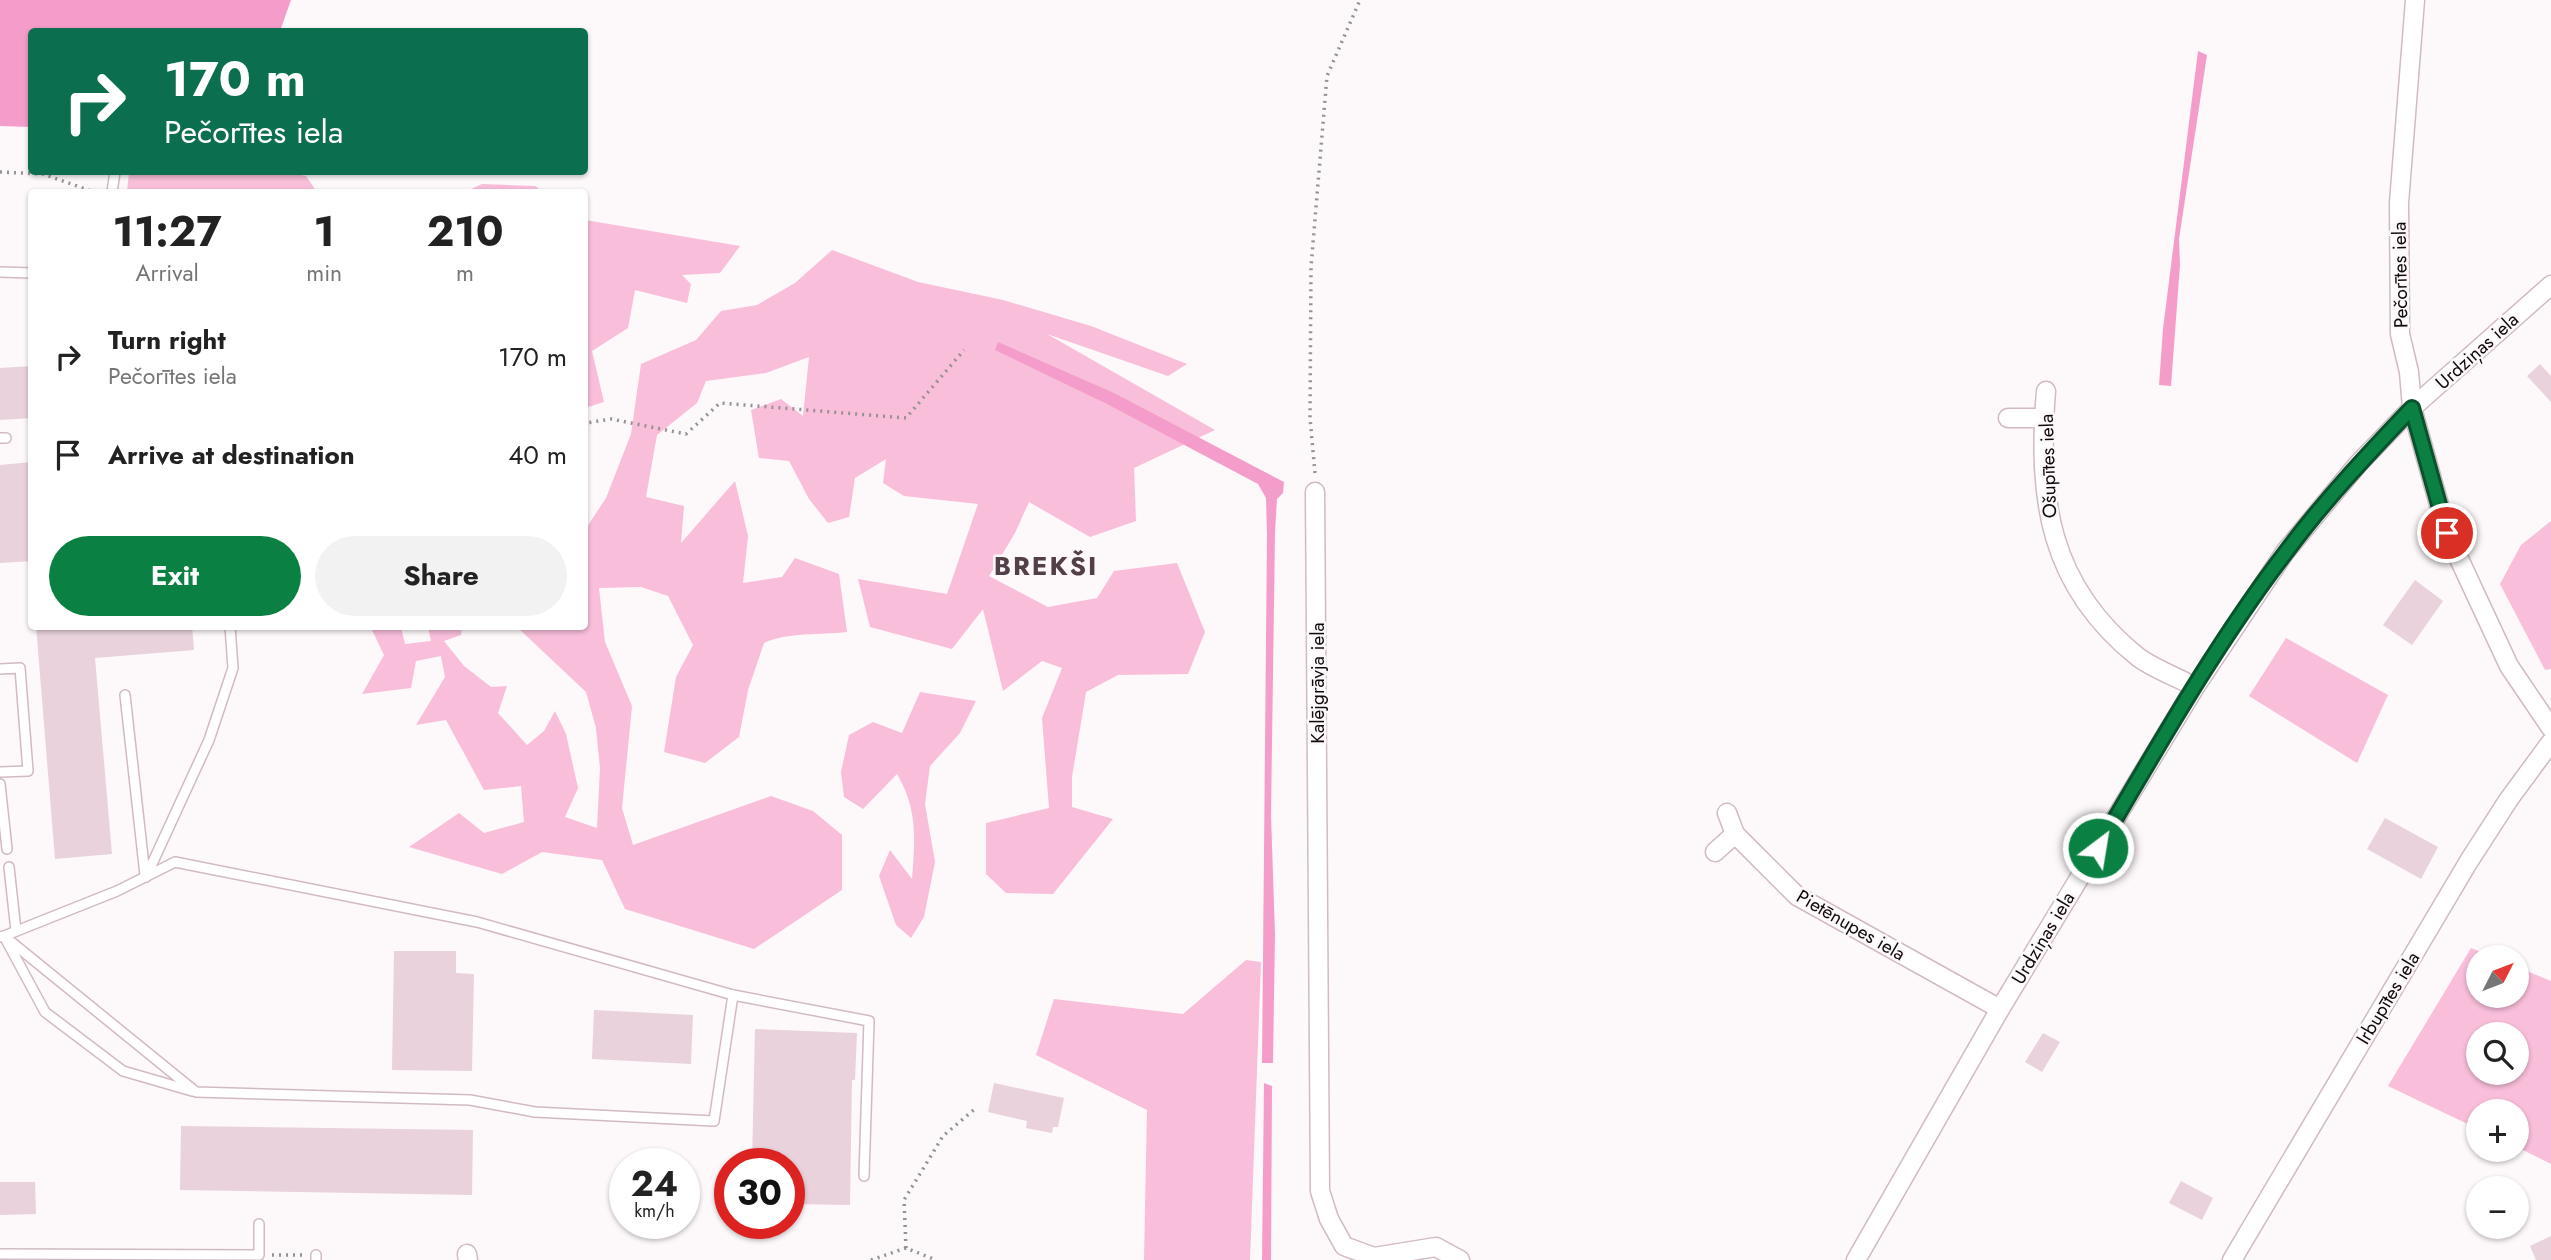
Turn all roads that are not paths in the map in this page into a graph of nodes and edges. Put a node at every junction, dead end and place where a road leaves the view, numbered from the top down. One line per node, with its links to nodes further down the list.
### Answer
1 (2415, 0): 6 (street, Pečorītes iela)
2 (0, 272): 3 (lane)
3 (28, 272)
4 (2551, 285): 6 (street, Urdziņas iela)
5 (2046, 391): 8 (street, Ošupītes iela)
6 (2412, 408): 12 (street, Urdziņas iela); 14 (street, Pečorītes iela)
7 (2008, 418): 8 (street)
8 (2044, 418): 12 (street, Ošupītes iela)
9 (1315, 492): 33 (street, Kalējgrāvja iela)
10 (230, 630): 23 (lane)
11 (0, 669): 16 (lane)
12 (2195, 687): 27 (street, Urdziņas iela)
13 (125, 695): 23 (lane)
14 (2551, 728)
15 (2551, 741): 35 (street, Irbupītes iela)
16 (0, 772)
17 (0, 785): 20 (lane)
18 (1727, 813): 19 (street, Pietēnupes iela)
19 (1735, 834): 21 (street); 27 (street, Pietēnupes iela)
20 (7, 849)
21 (1715, 852)
22 (9, 867): 24 (lane)
23 (146, 877): 24 (lane); 26 (lane)
24 (16, 931): 25 (lane)
25 (2, 936): 28 (lane); 28 (lane)
26 (733, 995): 28 (lane); 29 (lane)
27 (2000, 1009): 34 (street, Urdziņas iela)
28 (196, 1092)
29 (864, 1176)
30 (259, 1224): 32 (lane)
31 (0, 1254): 32 (lane)
32 (39, 1258)
33 (1460, 1260)
34 (1856, 1260)
35 (2232, 1260)

